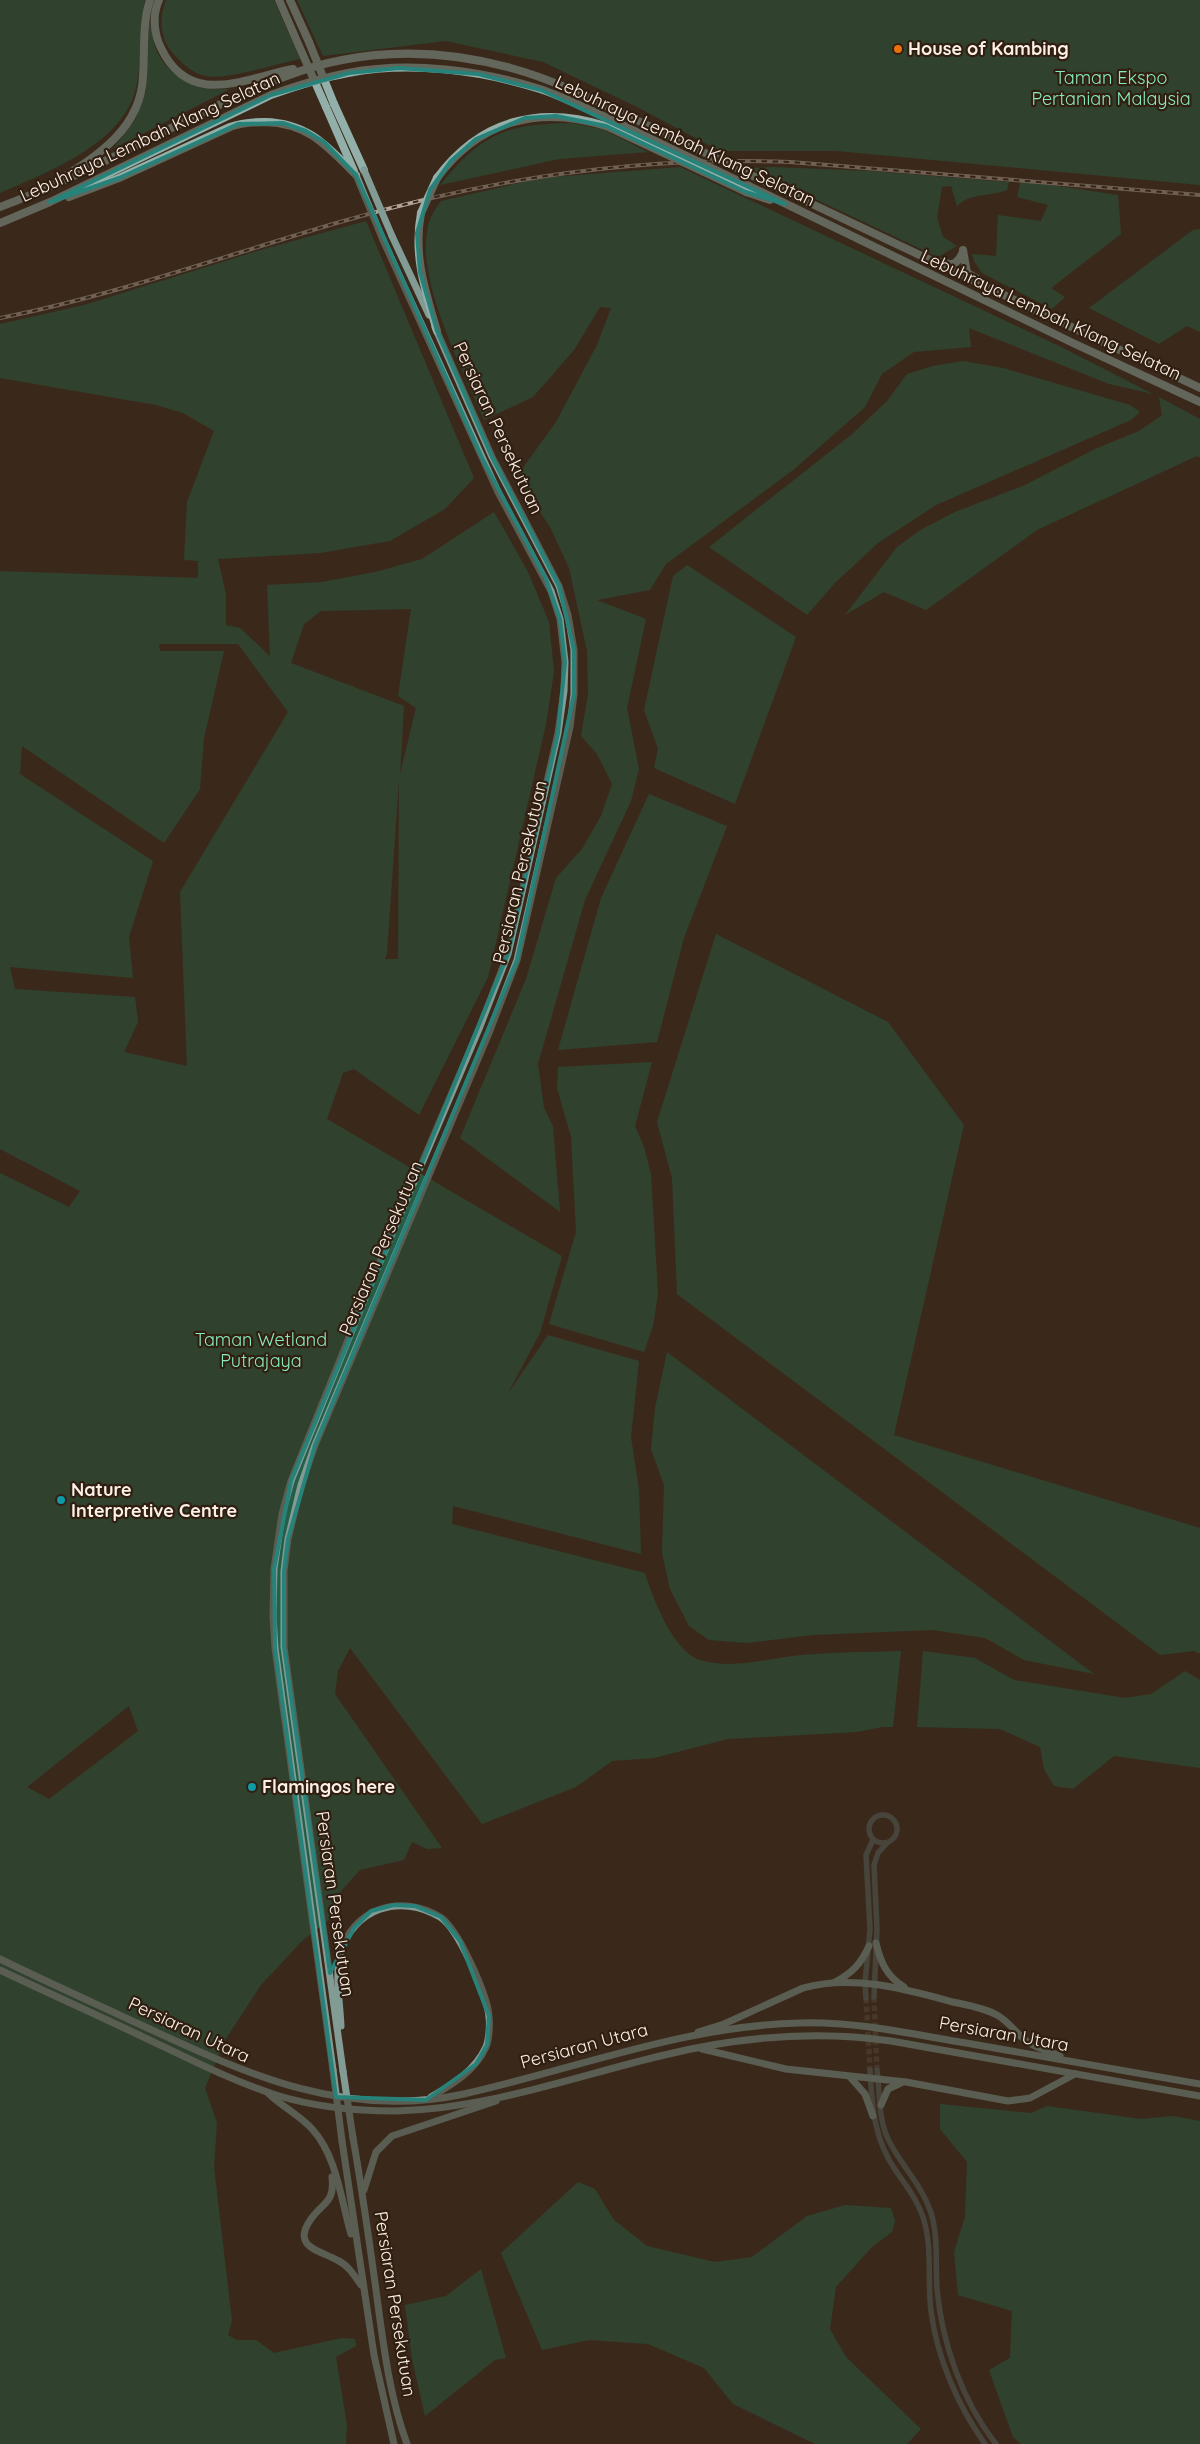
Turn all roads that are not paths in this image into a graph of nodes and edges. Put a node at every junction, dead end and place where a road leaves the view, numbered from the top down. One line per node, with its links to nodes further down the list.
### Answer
1 (150, 0): 9 (highway)
2 (159, 0): 5 (highway)
3 (279, 0): 8 (highway, bridge)
4 (290, 0): 7 (highway, bridge)
5 (325, 64): 9 (highway, Lebuhraya Lembah Klang Selatan); 13 (highway, Lebuhraya Lembah Klang Selatan, bridge)
6 (608, 123): 10 (highway, Lebuhraya Lembah Klang Selatan); 15 (highway, bridge); 17 (highway, Lebuhraya Lembah Klang Selatan, bridge)
7 (364, 170): 15 (main road, Persiaran Persekutuan, bridge)
8 (356, 175): 10 (highway); 48 (main road, Persiaran Persekutuan, bridge)
9 (36, 194): 11 (highway, Lebuhraya Lembah Klang Selatan)
10 (50, 202): 12 (highway, Lebuhraya Lembah Klang Selatan)
11 (0, 207)
12 (0, 223)
13 (926, 258): 14 (highway, Lebuhraya Lembah Klang Selatan); 14 (highway)
14 (987, 288): 16 (highway, Lebuhraya Lembah Klang Selatan)
15 (437, 331): 34 (main road, Persiaran Persekutuan)
16 (1200, 388)
17 (1200, 402)
18 (873, 1840): 19 (street); 19 (street); 20 (street)
19 (887, 1843): 20 (street)
20 (872, 1945): 23 (main road); 24 (street); 25 (street); 26 (main road)
21 (0, 1959): 43 (main road, Persiaran Utara)
22 (2, 1971): 40 (main road, Persiaran Utara)
23 (834, 1982): 24 (main road); 29 (main road)
24 (865, 1983): 25 (main road); 28 (street)
25 (873, 1983): 26 (main road); 27 (street)
26 (907, 1990): 31 (main road)
27 (874, 1997)
28 (866, 1998)
29 (656, 2043): 31 (main road, Persiaran Utara); 43 (main road, Persiaran Utara)
30 (691, 2048): 35 (main road, Persiaran Utara); 36 (main road); 41 (main road, Persiaran Utara)
31 (1073, 2061): 39 (main road, Persiaran Utara)
32 (870, 2070): 37 (street)
33 (878, 2070): 37 (street)
34 (343, 2071): 43 (main road); 47 (main road, Persiaran Persekutuan, bridge)
35 (1075, 2074): 38 (main road); 42 (main road, Persiaran Utara)
36 (850, 2076): 37 (main road); 45 (main road)
37 (874, 2079): 38 (main road); 44 (street); 45 (street)
38 (906, 2082): 44 (main road)
39 (1200, 2084)
40 (266, 2091): 41 (main road, Persiaran Utara); 46 (main road)
41 (520, 2093): 47 (main road)
42 (1200, 2096)
43 (426, 2100)
44 (880, 2105): 53 (street)
45 (873, 2116): 52 (street)
46 (329, 2154): 48 (main road); 49 (main road)
47 (363, 2194): 51 (main road, Persiaran Persekutuan)
48 (359, 2263): 49 (main road, Persiaran Persekutuan)
49 (362, 2287): 50 (main road, Persiaran Persekutuan)
50 (394, 2444)
51 (407, 2444)
52 (985, 2444)
53 (996, 2444)

